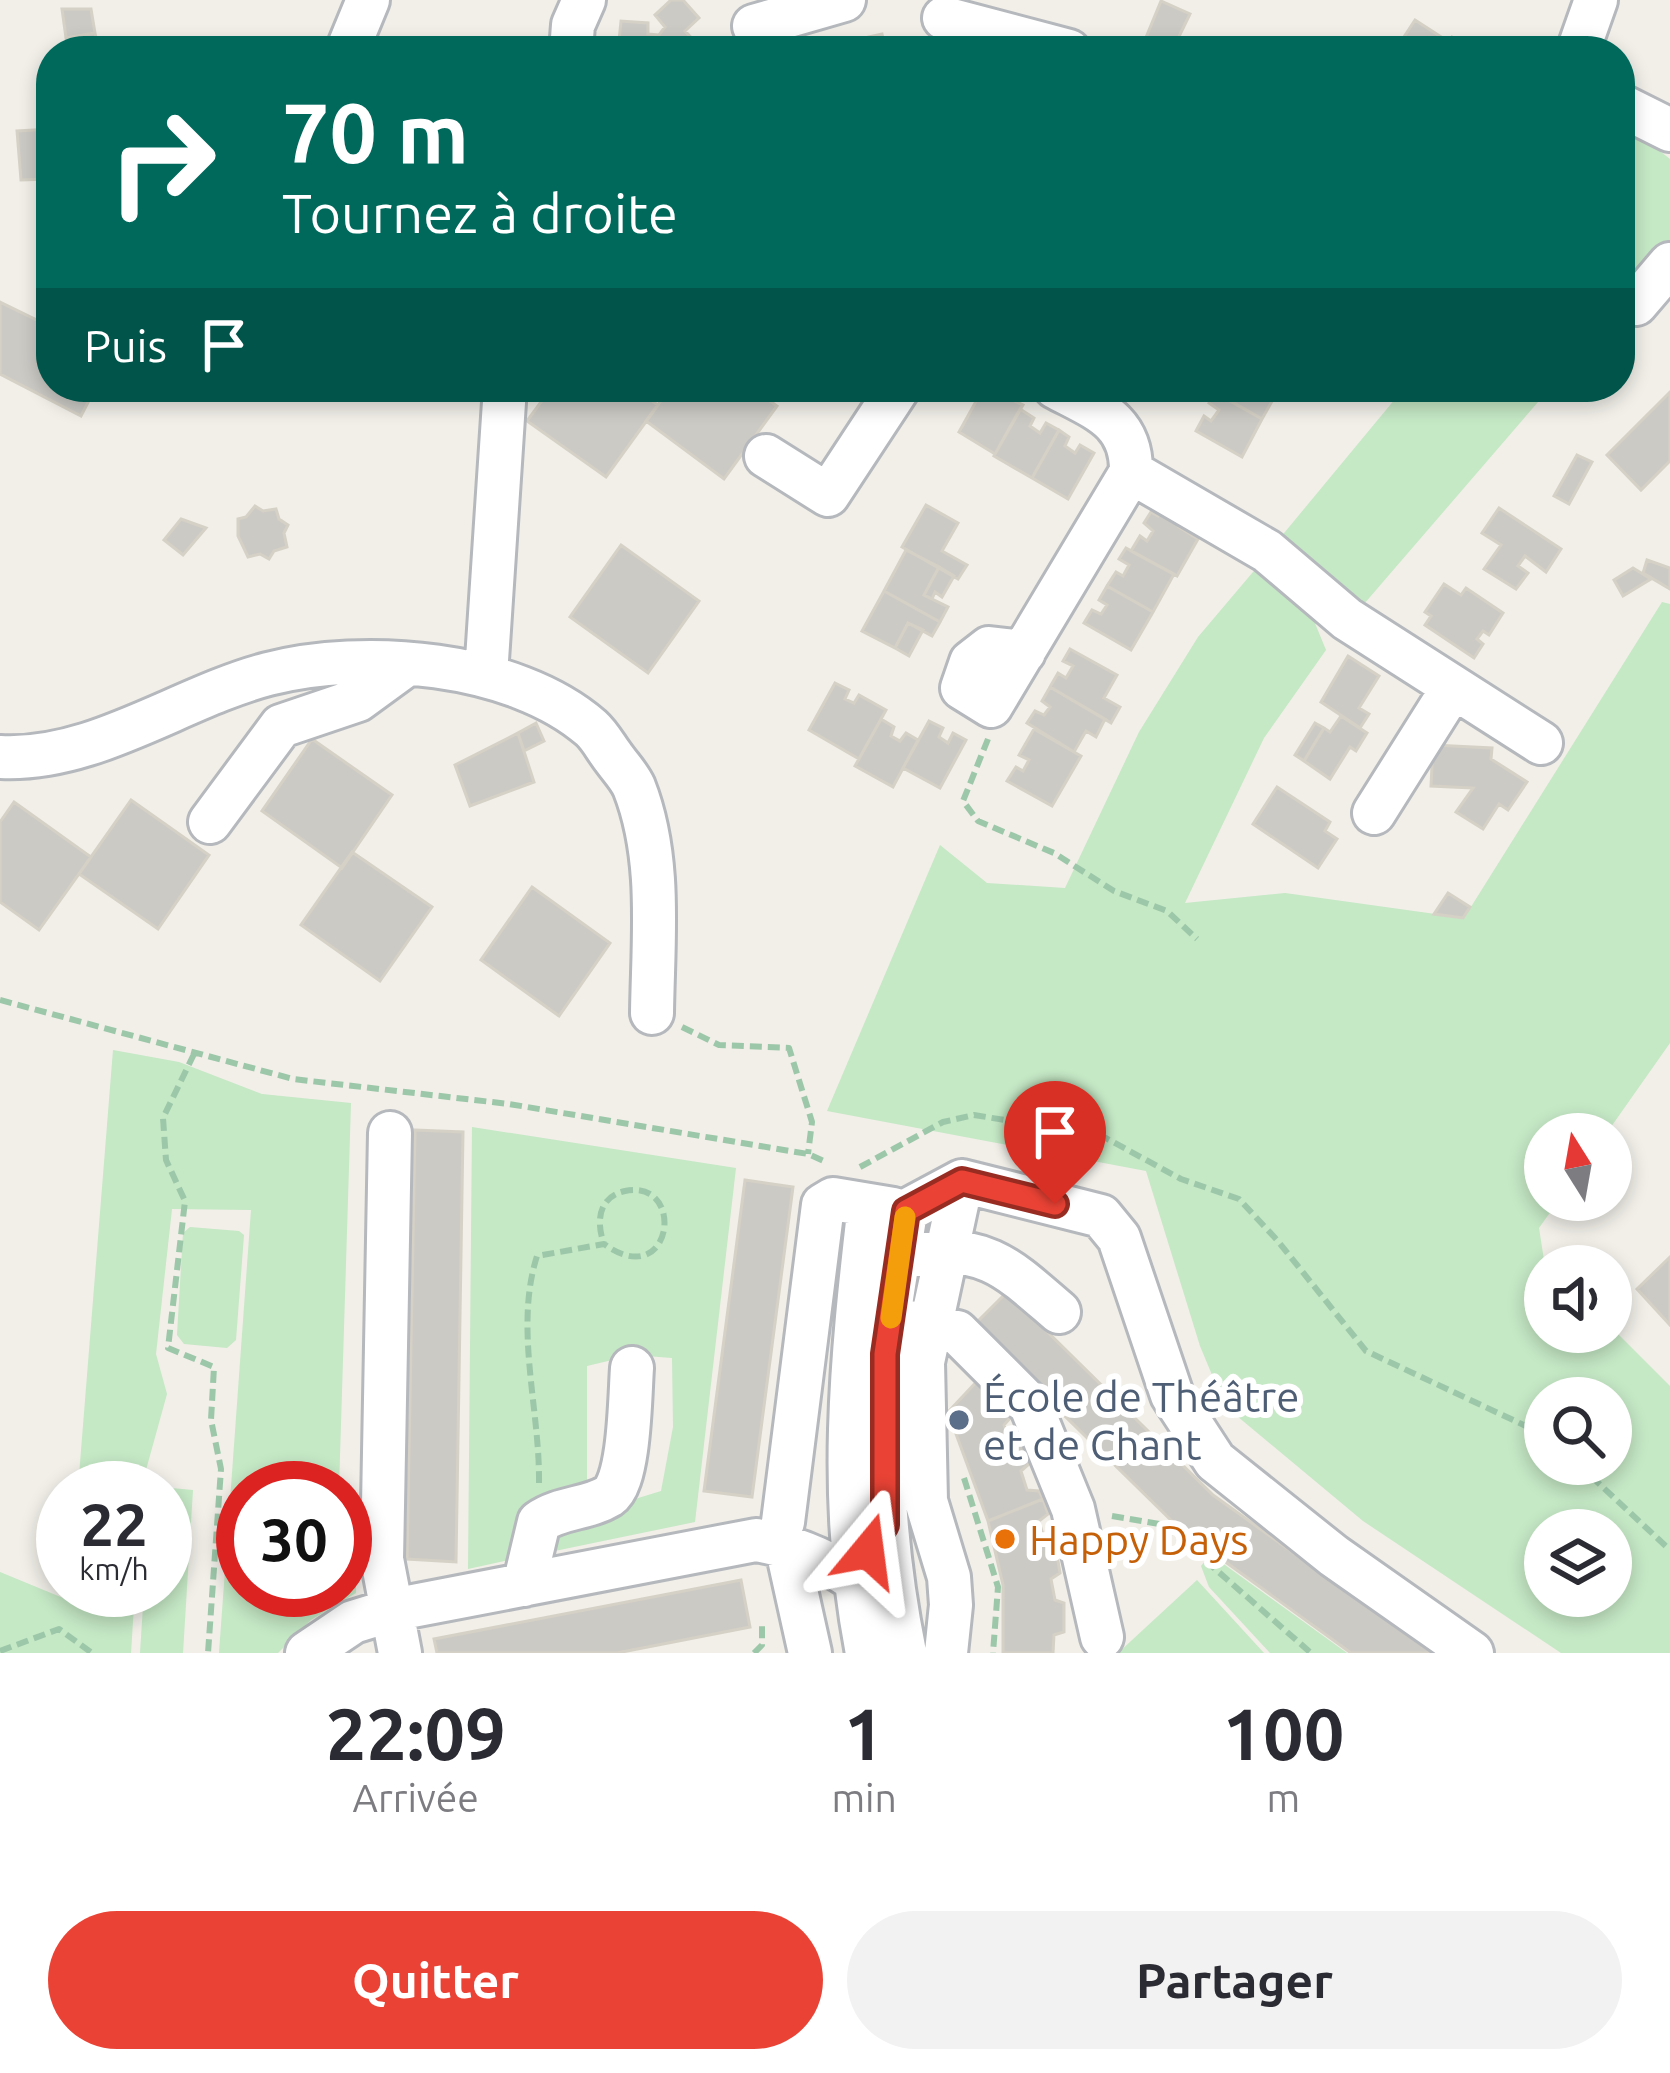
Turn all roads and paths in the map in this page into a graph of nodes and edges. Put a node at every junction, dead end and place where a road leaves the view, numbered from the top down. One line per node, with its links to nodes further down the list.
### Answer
1 (368, 0): 7 (street)
2 (584, 0): 8 (street)
3 (844, 0): 6 (street)
4 (1596, 0): 10 (street)
5 (943, 23): 9 (street)
6 (751, 26)
7 (353, 36)
8 (572, 36)
9 (1002, 36)
10 (1583, 36)
11 (1635, 112): 12 (street)
12 (1670, 130)
13 (1670, 264): 14 (street)
14 (1636, 304)
15 (504, 402): 21 (street)
16 (880, 402): 18 (street)
17 (1082, 402): 19 (street)
18 (766, 456)
19 (1131, 472): 22 (street); 23 (street)
20 (406, 664): 21 (street); 25 (street); 27 (street)
21 (486, 675): 30 (street)
22 (1451, 689): 24 (street); 26 (street)
23 (991, 706): 28 (path)
24 (1541, 742)
25 (0, 757)
26 (1374, 813)
27 (209, 822)
28 (1197, 939)
29 (0, 1000): 31 (path)
30 (652, 1013): 33 (path)
31 (195, 1053): 33 (path); 57 (path)
32 (390, 1133): 53 (street)
33 (808, 1154): 42 (path)
34 (962, 1181): 35 (street); 37 (street); 67 (street)
35 (887, 1208): 38 (street); 46 (street); 48 (street)
36 (604, 1244): 36 (path); 47 (path)
37 (944, 1251): 38 (street); 39 (street); 40 (street)
38 (899, 1259): 40 (street)
39 (1059, 1312)
40 (910, 1322): 45 (street); 46 (street); 64 (street)
41 (632, 1368): 47 (street)
42 (1524, 1426)
43 (959, 1465): 65 (path)
44 (1601, 1485): 49 (path)
45 (1073, 1509): 54 (street); 66 (path)
46 (867, 1518): 48 (street); 50 (street); 63 (street)
47 (539, 1522): 51 (street)
48 (775, 1535): 50 (street); 51 (street); 61 (street)
49 (1670, 1550)
50 (852, 1578): 62 (street)
51 (524, 1585): 53 (street)
52 (758, 1608): 60 (path)
53 (392, 1610): 58 (street); 59 (street)
54 (1102, 1637)
55 (0, 1652): 56 (path)
56 (92, 1653)
57 (208, 1653)
58 (307, 1653)
59 (400, 1653)
60 (754, 1653)
61 (810, 1653)
62 (866, 1653)
63 (904, 1653)
64 (946, 1653)
65 (993, 1653)
66 (1311, 1653)
67 (1472, 1653)

